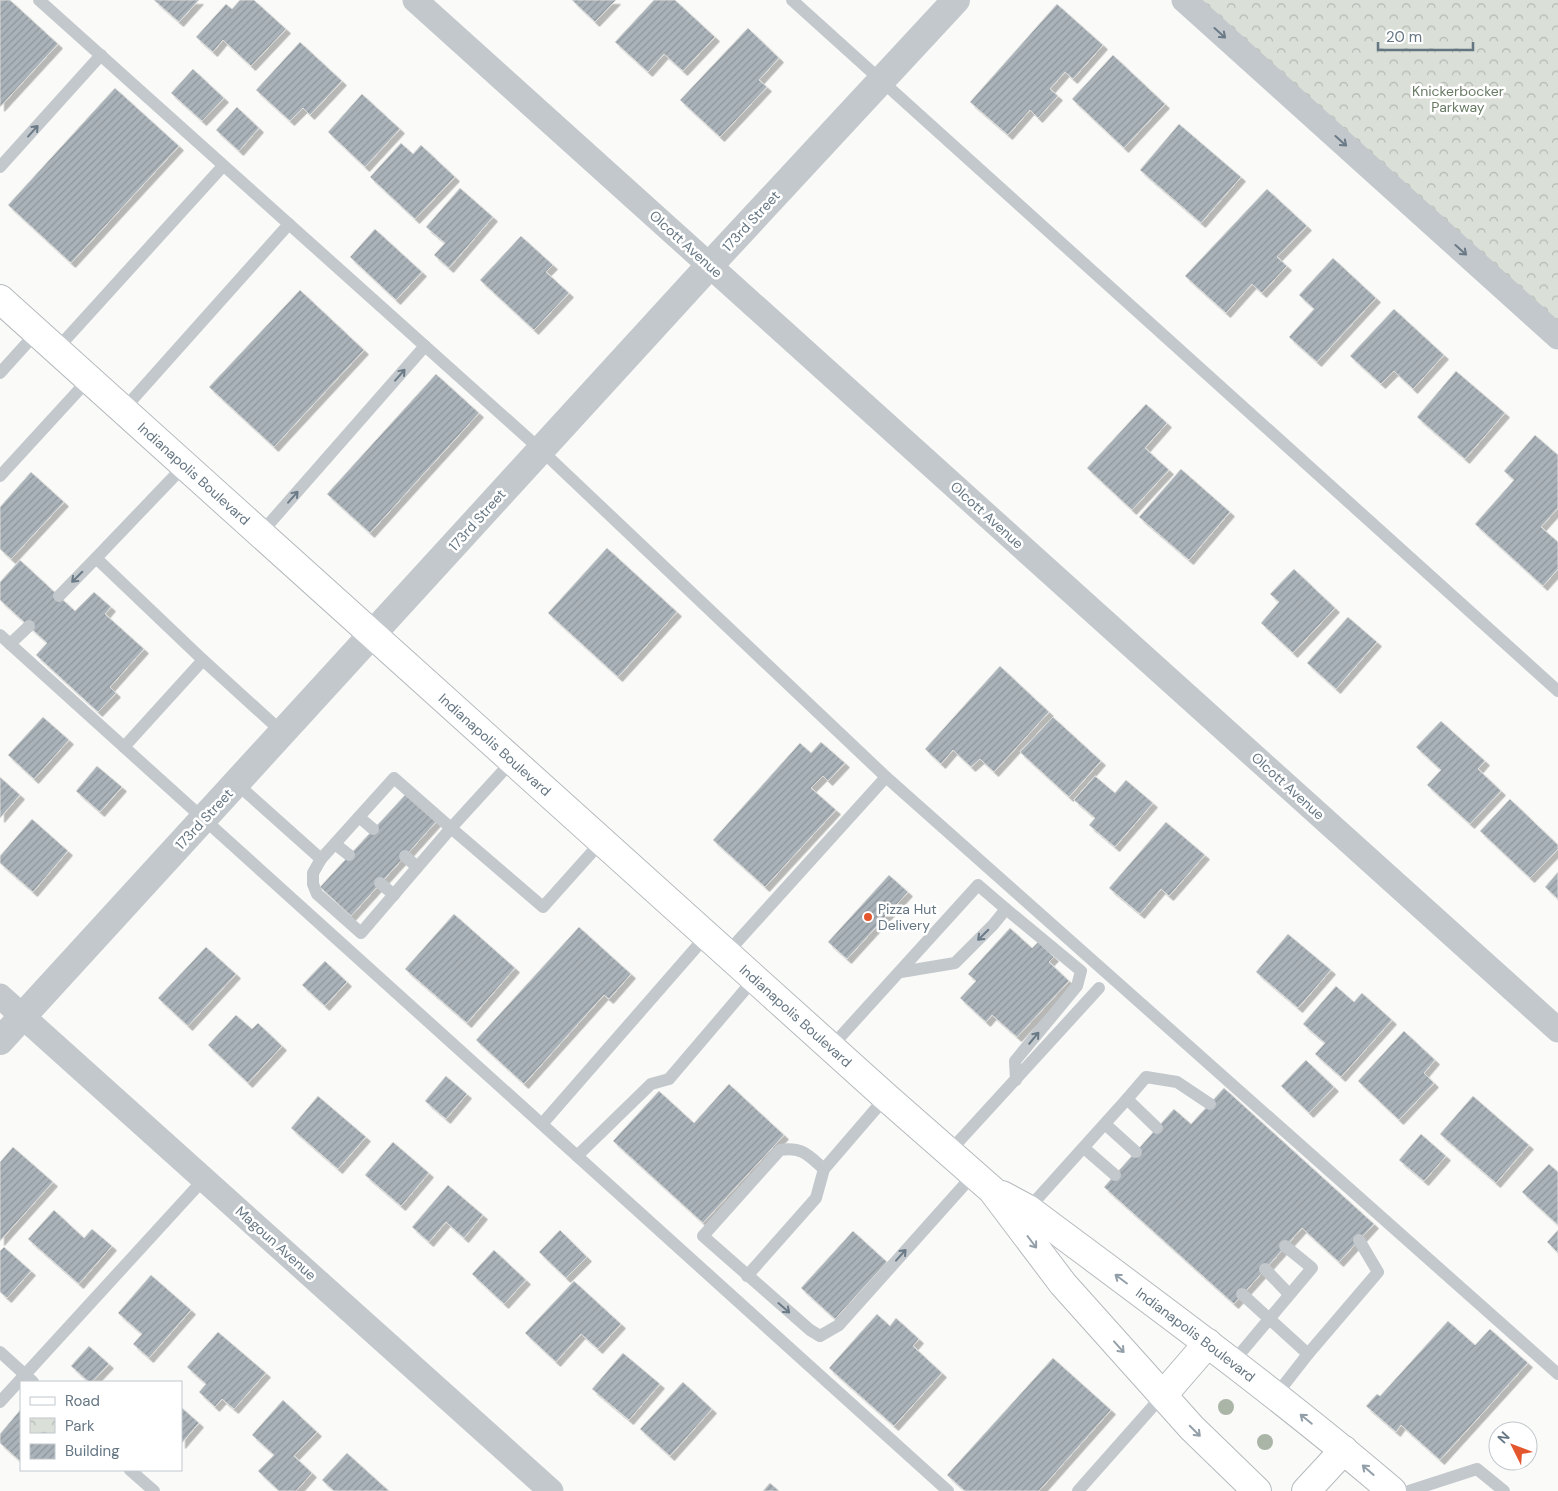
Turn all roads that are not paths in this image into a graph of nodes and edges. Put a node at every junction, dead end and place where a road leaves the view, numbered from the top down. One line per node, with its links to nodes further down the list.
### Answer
1 (39, 0): 6 (lane)
2 (415, 0): 11 (street, Olcott Avenue)
3 (792, 0): 7 (lane)
4 (956, 0): 7 (street, 173rd Street)
5 (1184, 0): 13 (street, one-way to 13)
6 (101, 55): 8 (lane); 9 (lane, one-way to 6)
7 (881, 80): 11 (street, 173rd Street); 30 (lane)
8 (223, 166): 10 (lane); 14 (lane)
9 (0, 167)
10 (288, 224): 15 (lane); 18 (lane)
11 (710, 265): 19 (street, 173rd Street); 56 (street, Olcott Avenue)
12 (0, 299): 14 (main road, Indianapolis Boulevard)
13 (1558, 337)
14 (46, 341): 16 (lane); 17 (main road, Indianapolis Boulevard)
15 (425, 346): 19 (lane); 22 (lane, one-way to 15)
16 (0, 373)
17 (88, 379): 18 (main road, Indianapolis Boulevard); 21 (lane)
18 (123, 410): 20 (main road, Indianapolis Boulevard)
19 (540, 450): 26 (street, 173rd Street); 34 (lane)
20 (185, 465): 22 (main road, Indianapolis Boulevard); 23 (lane)
21 (0, 476)
22 (261, 533): 26 (main road, Indianapolis Boulevard)
23 (96, 558): 24 (lane, one-way to 24); 29 (lane)
24 (58, 596)
25 (29, 626): 28 (lane)
26 (372, 634): 31 (street, 173rd Street); 33 (main road, Indianapolis Boulevard)
27 (0, 635): 28 (lane)
28 (10, 644): 32 (lane)
29 (203, 660): 31 (lane); 32 (lane)
30 (1558, 691)
31 (282, 732): 35 (street, 173rd Street)
32 (124, 747): 37 (lane)
33 (513, 760): 38 (lane); 40 (main road, Indianapolis Boulevard)
34 (886, 776): 50 (lane); 86 (lane)
35 (236, 783): 37 (street, 173rd Street); 44 (lane)
36 (359, 817): 38 (lane); 39 (lane); 41 (lane)
37 (204, 818): 55 (street, 173rd Street); 63 (lane)
38 (451, 828): 40 (lane); 45 (lane)
39 (373, 829)
40 (602, 841): 49 (main road, Indianapolis Boulevard)
41 (335, 844): 42 (lane); 44 (lane)
42 (349, 855)
43 (405, 856): 45 (lane)
44 (321, 860): 47 (lane)
45 (417, 867): 47 (lane)
46 (380, 883): 47 (lane)
47 (394, 895)
48 (1006, 909): 51 (lane, one-way to 51); 51 (lane); 59 (lane, one-way to 48)
49 (707, 935): 50 (main road, Indianapolis Boulevard); 63 (lane)
50 (727, 953): 52 (main road, Indianapolis Boulevard)
51 (901, 972): 58 (lane)
52 (755, 978): 58 (main road, Indianapolis Boulevard); 69 (lane)
53 (1099, 988): 59 (lane)
54 (0, 996): 55 (street, Magoun Avenue)
55 (23, 1016): 57 (street, 173rd Street); 72 (street, Magoun Avenue)
56 (1558, 1030)
57 (0, 1041)
58 (831, 1047): 60 (main road, Indianapolis Boulevard)
59 (1016, 1080): 67 (lane)
60 (886, 1097): 67 (main road, Indianapolis Boulevard); 70 (lane)
61 (1127, 1099): 62 (lane); 64 (lane); 65 (lane)
62 (1210, 1104)
63 (542, 1124): 69 (lane)
64 (1105, 1124): 66 (lane); 68 (lane)
65 (1157, 1128)
66 (1084, 1148): 71 (lane); 74 (lane)
67 (949, 1152): 73 (main road, Indianapolis Boulevard)
68 (1136, 1152)
69 (577, 1156): 96 (lane)
70 (824, 1169): 78 (lane); 78 (lane)
71 (1115, 1175)
72 (204, 1179): 87 (lane); 95 (street, Magoun Avenue)
73 (983, 1182): 74 (main road, Indianapolis Boulevard); 78 (lane, one-way to 73); 89 (main road, Indianapolis Boulevard, one-way to 89)
74 (1028, 1209): 82 (main road, Indianapolis Boulevard, one-way to 74)
75 (1358, 1240): 84 (lane)
76 (1286, 1246): 80 (lane)
77 (1265, 1269): 80 (lane)
78 (747, 1276)
79 (1242, 1294): 81 (lane)
80 (1290, 1294): 81 (lane)
81 (1270, 1319): 84 (lane); 85 (lane)
82 (1208, 1344): 85 (main road, Indianapolis Boulevard); 89 (main road)
83 (0, 1352): 87 (lane)
84 (1308, 1354): 90 (lane)
85 (1233, 1362): 90 (main road, Indianapolis Boulevard)
86 (1558, 1374)
87 (29, 1379)
88 (20, 1386): 91 (lane)
89 (1163, 1395): 97 (lane); 98 (main road, Indianapolis Boulevard, one-way to 98)
90 (1276, 1395): 92 (main road, Indianapolis Boulevard, one-way to 90)
91 (0, 1402)
92 (1344, 1450): 99 (main road); 100 (main road, Indianapolis Boulevard, one-way to 92)
93 (131, 1471): 94 (lane)
94 (154, 1491)
95 (551, 1491)
96 (948, 1491)
97 (1078, 1491)
98 (1257, 1491)
99 (1306, 1491)
100 (1392, 1491)
101 (1409, 1491): 102 (lane)
102 (1504, 1491)

